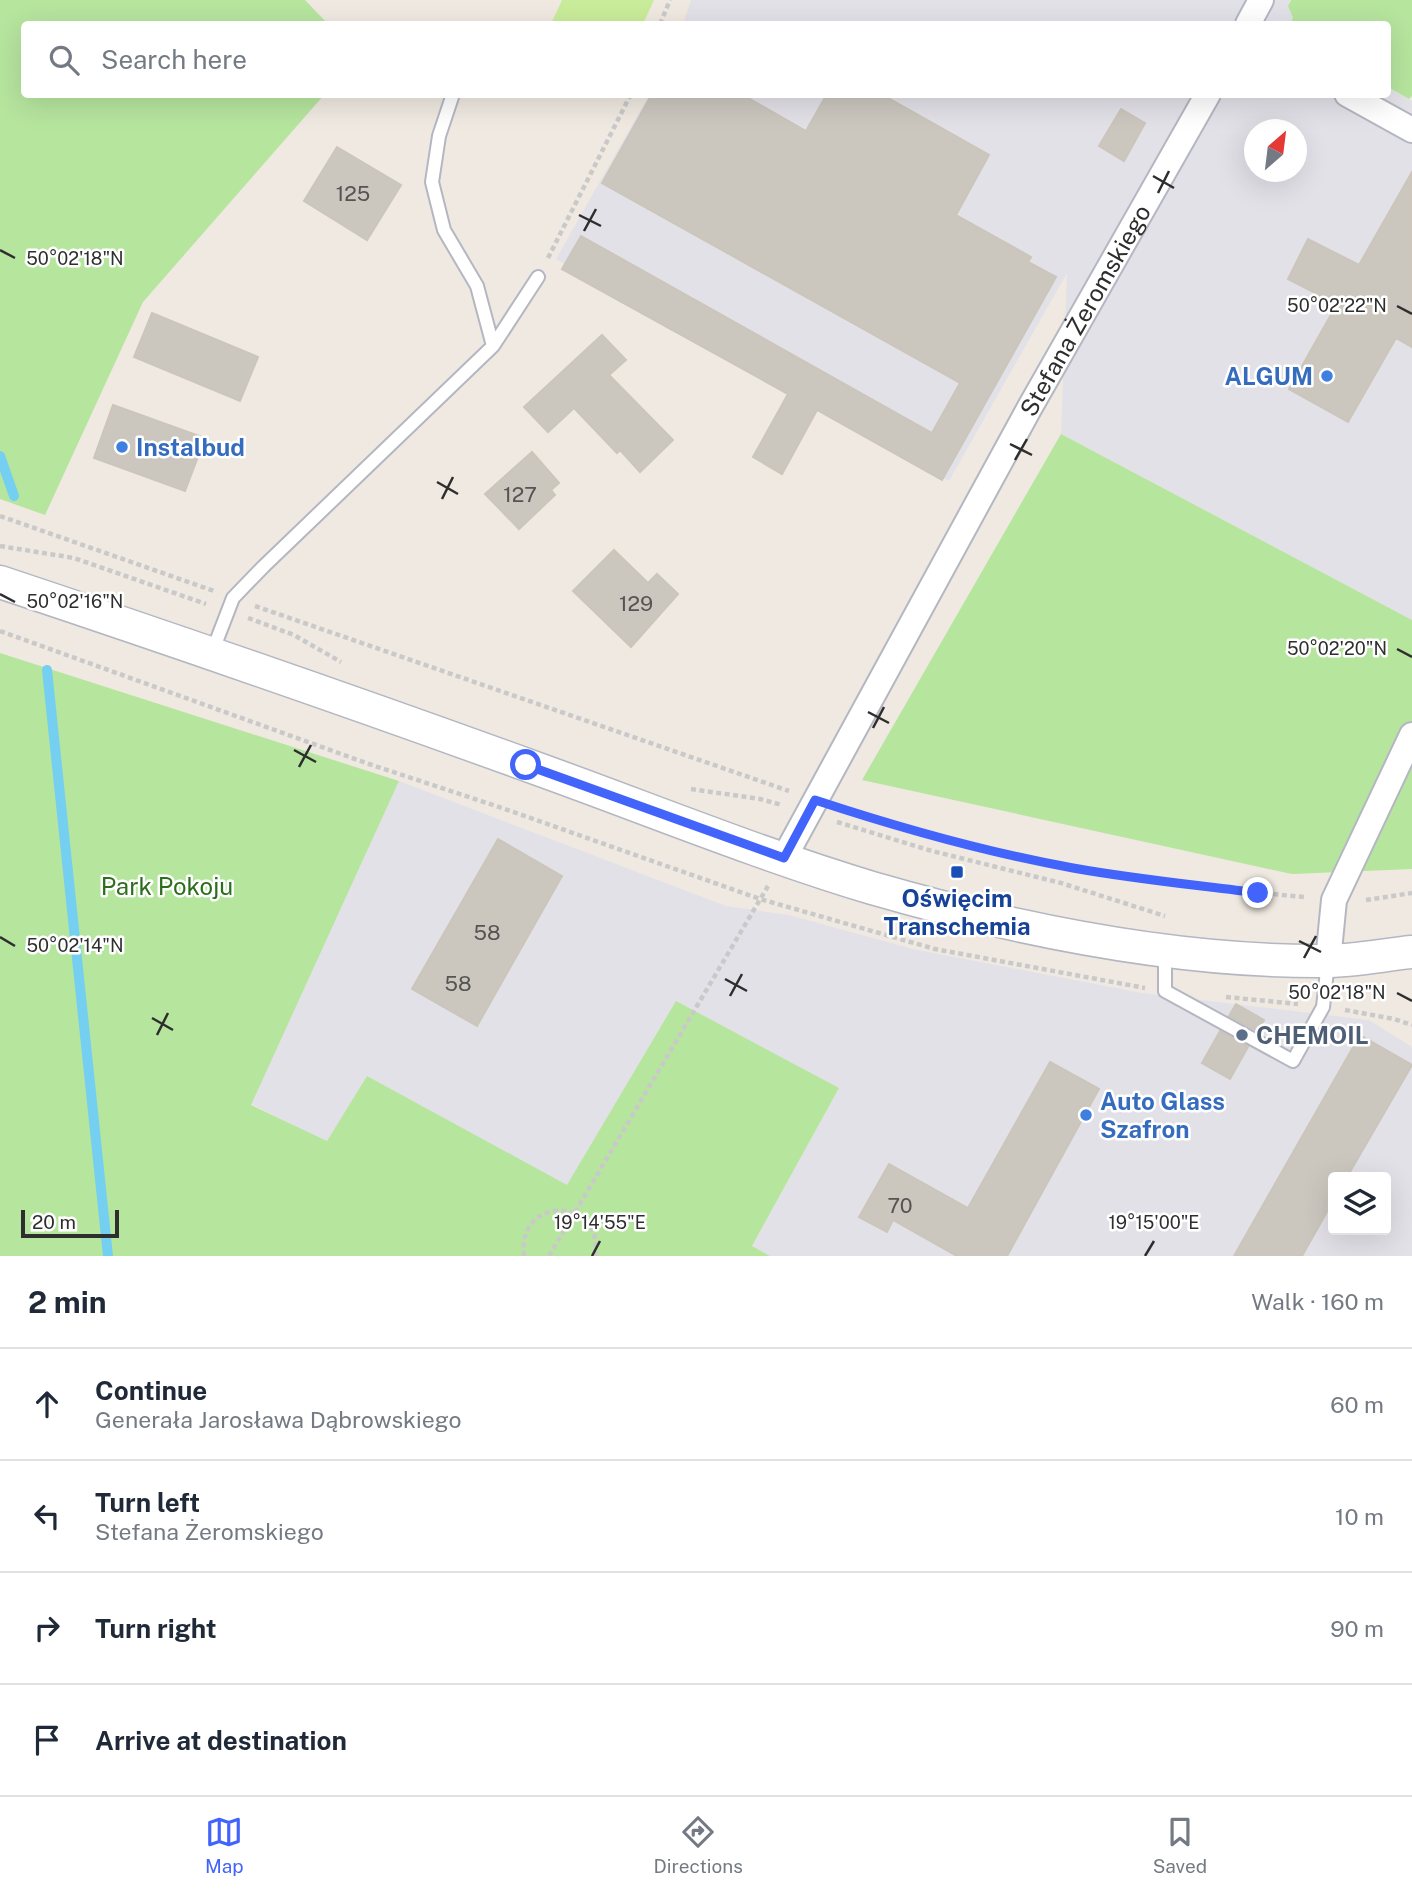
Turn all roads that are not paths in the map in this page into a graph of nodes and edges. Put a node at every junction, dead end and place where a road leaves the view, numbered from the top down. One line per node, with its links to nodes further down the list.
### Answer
1 (1261, 0): 2 (street)
2 (1250, 21)
3 (452, 98): 8 (lane)
4 (1206, 98): 12 (street, Stefana Żeromskiego)
5 (1354, 98): 6 (street)
6 (1412, 130)
7 (538, 277): 8 (lane)
8 (493, 346): 10 (lane)
9 (0, 582): 10 (street)
10 (211, 655): 12 (street)
11 (1412, 735): 15 (street)
12 (784, 858): 13 (street)
13 (1165, 950): 15 (street); 15 (lane)
14 (1412, 952): 15 (street)
15 (1328, 961)

